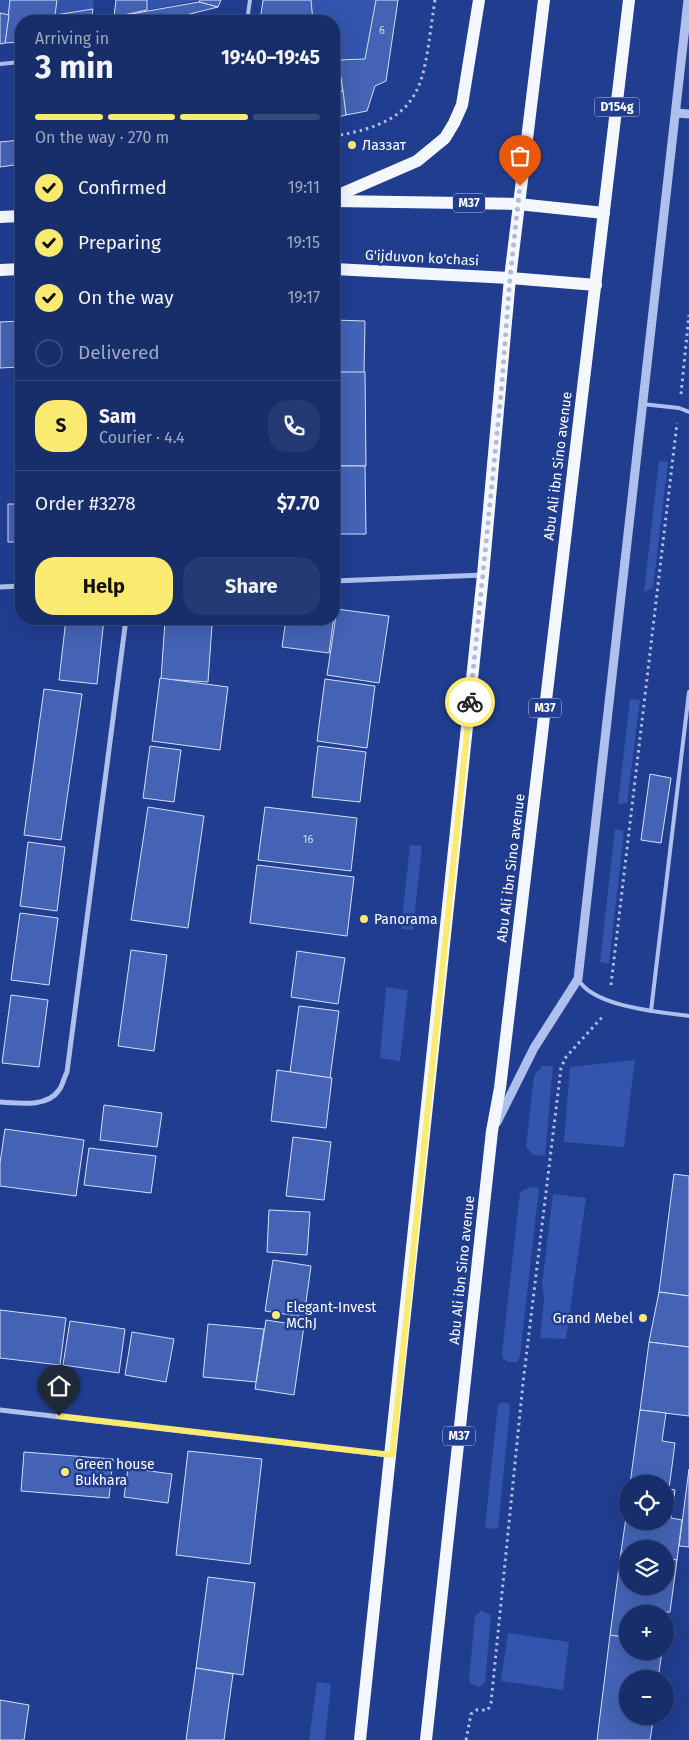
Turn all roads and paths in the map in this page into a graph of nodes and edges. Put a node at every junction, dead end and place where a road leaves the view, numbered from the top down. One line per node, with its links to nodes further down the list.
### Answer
1 (250, 0): 7 (lane)
2 (435, 0): 13 (path)
3 (479, 0): 14 (main road)
4 (544, 0): 16 (main road)
5 (629, 0): 17 (main road, Abu Ali ibn Sino avenue / D154g)
6 (688, 0): 8 (street)
7 (248, 15)
8 (687, 21): 11 (street)
9 (15, 63): 10 (lane)
10 (0, 64)
11 (676, 113): 12 (street); 26 (street)
12 (689, 114)
13 (340, 135)
14 (340, 196)
15 (340, 199): 16 (main road, M37)
16 (518, 204): 17 (main road, M37); 23 (main road)
17 (604, 213): 24 (main road, Abu Ali ibn Sino avenue / M37)
18 (0, 216): 19 (main road)
19 (15, 216)
20 (15, 269): 22 (main road)
21 (340, 269): 23 (main road, G'ijduvon ko'chasi)
22 (0, 270)
23 (510, 278): 24 (main road, G'ijduvon ko'chasi); 29 (main road)
24 (596, 285): 40 (main road, Abu Ali ibn Sino avenue / M37)
25 (689, 315): 27 (path)
26 (641, 404): 27 (lane); 35 (street)
27 (679, 408): 28 (lane); 36 (path)
28 (689, 412)
29 (483, 575): 30 (street); 42 (main road)
30 (340, 582)
31 (15, 586): 32 (street)
32 (0, 587)
33 (125, 625): 39 (street)
34 (689, 692): 37 (lane)
35 (578, 979): 36 (lane); 40 (street)
36 (610, 1000): 37 (lane); 45 (path)
37 (651, 1010): 38 (lane)
38 (689, 1016)
39 (0, 1102)
40 (492, 1131): 44 (main road, Abu Ali ibn Sino avenue / M37)
41 (0, 1410): 42 (street)
42 (392, 1455): 43 (main road)
43 (360, 1740)
44 (426, 1740)
45 (466, 1740)

